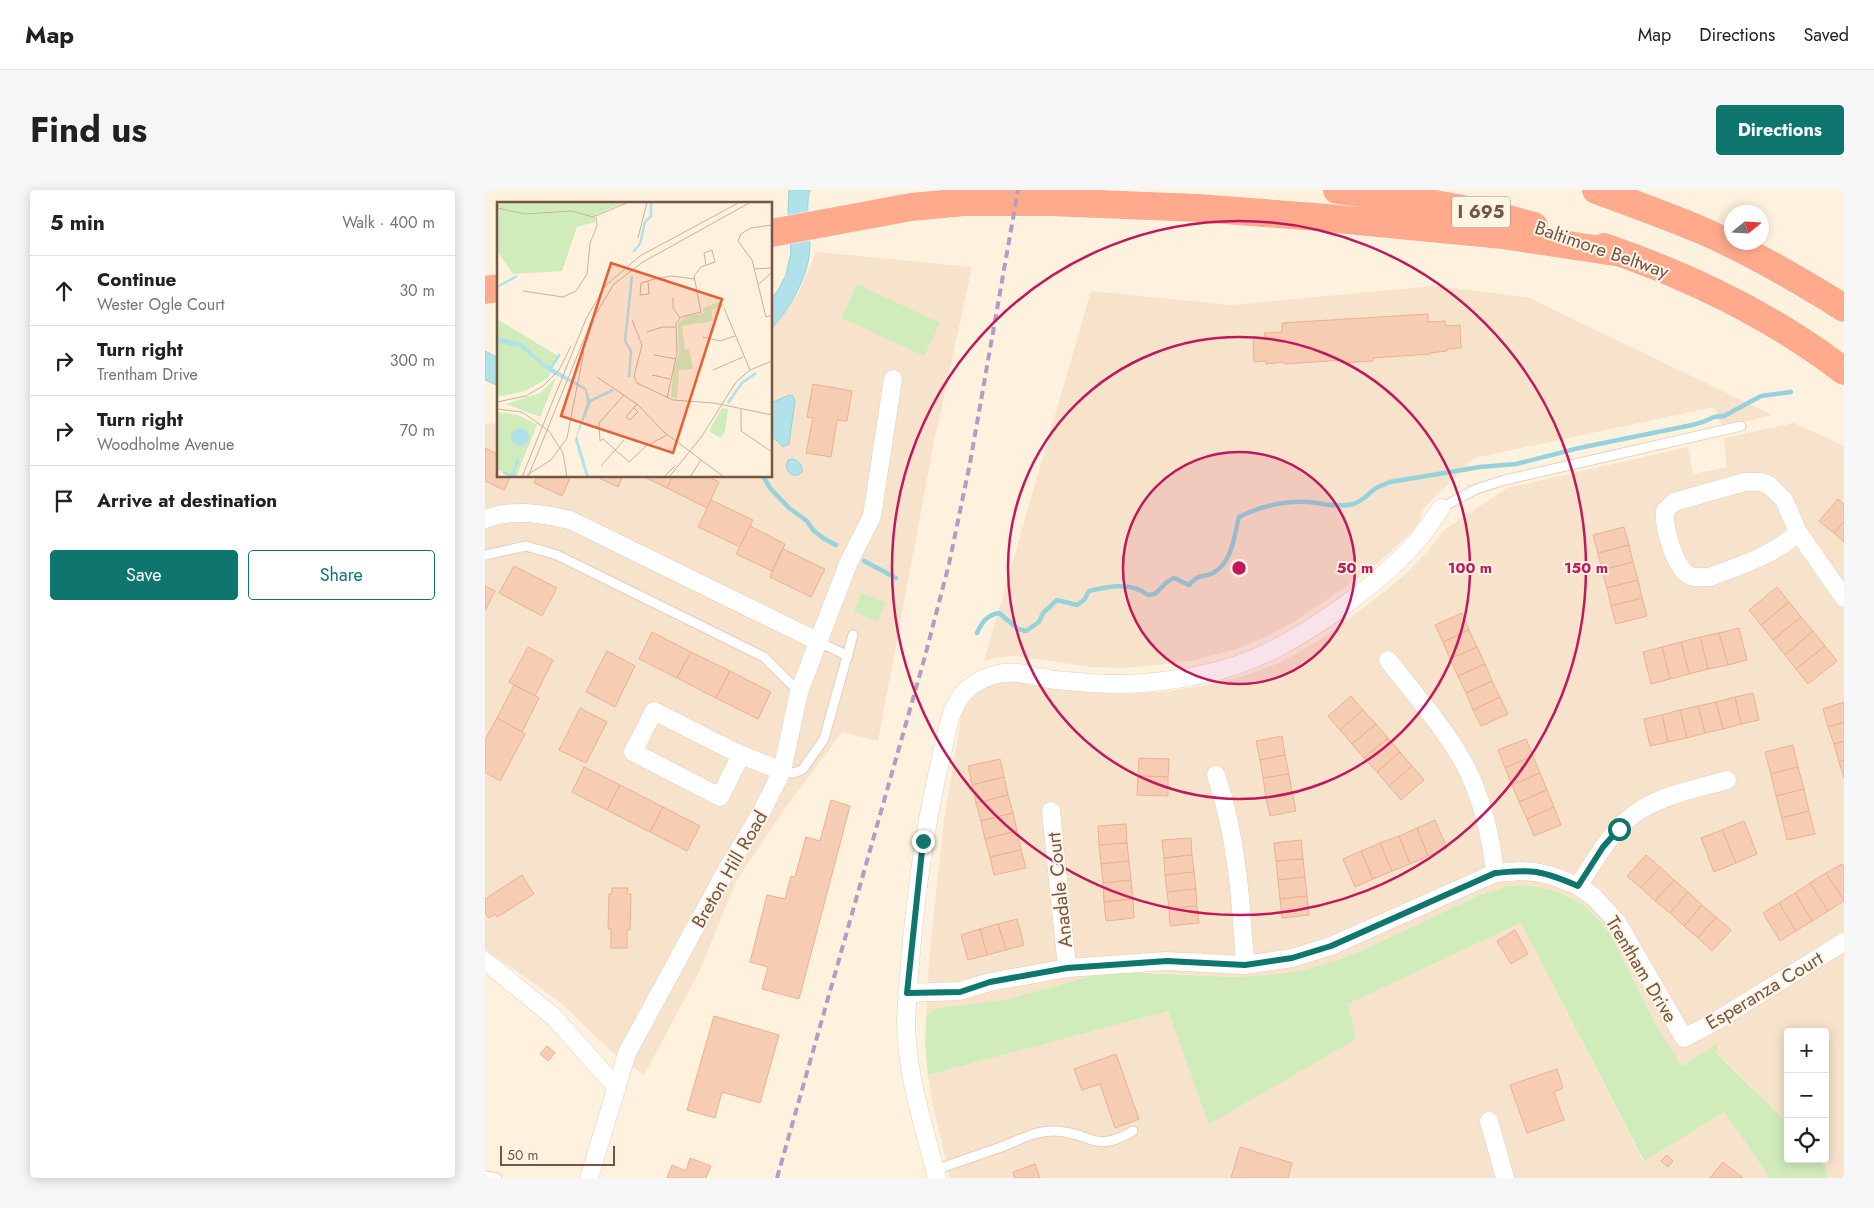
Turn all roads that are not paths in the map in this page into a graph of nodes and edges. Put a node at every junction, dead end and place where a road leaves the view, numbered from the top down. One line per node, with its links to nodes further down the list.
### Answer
1 (1337, 190): 4 (highway, Baltimore Beltway / I 695)
2 (1596, 190): 5 (highway)
3 (773, 232): 4 (highway)
4 (1621, 253): 6 (highway, Baltimore Beltway / I 695)
5 (1844, 308)
6 (1844, 371)
7 (893, 379): 15 (street, Breton Hill Road)
8 (1741, 426): 9 (lane)
9 (1441, 508): 30 (street)
10 (485, 519): 15 (street)
11 (1798, 532): 11 (street); 13 (street)
12 (485, 554): 18 (lane)
13 (1844, 598)
14 (853, 635): 16 (lane)
15 (819, 642): 16 (lane); 18 (street, Breton Hill Road)
16 (848, 656): 20 (lane)
17 (1388, 660): 24 (street)
18 (799, 692): 20 (street, Breton Hill Road)
19 (741, 755): 19 (street); 20 (street)
20 (782, 771): 32 (street, Breton Hill Road)
21 (1216, 775): 28 (street)
22 (1727, 780): 25 (street)
23 (1051, 811): 29 (street, Anadale Court)
24 (1495, 873): 25 (street, Trentham Drive); 28 (street, Trentham Drive)
25 (1578, 886): 31 (street, Trentham Drive)
26 (1844, 942): 31 (street, Esperanza Court)
27 (485, 961): 32 (street)
28 (1245, 965): 29 (street, Trentham Drive)
29 (1067, 968): 30 (street, Trentham Drive)
30 (907, 993): 35 (street)
31 (1684, 1038)
32 (617, 1088): 38 (street, Breton Hill Road)
33 (1489, 1121): 39 (street)
34 (1133, 1131): 35 (lane)
35 (936, 1174)
36 (485, 1176): 37 (lane)
37 (497, 1178)
38 (589, 1178)
39 (1505, 1178)

